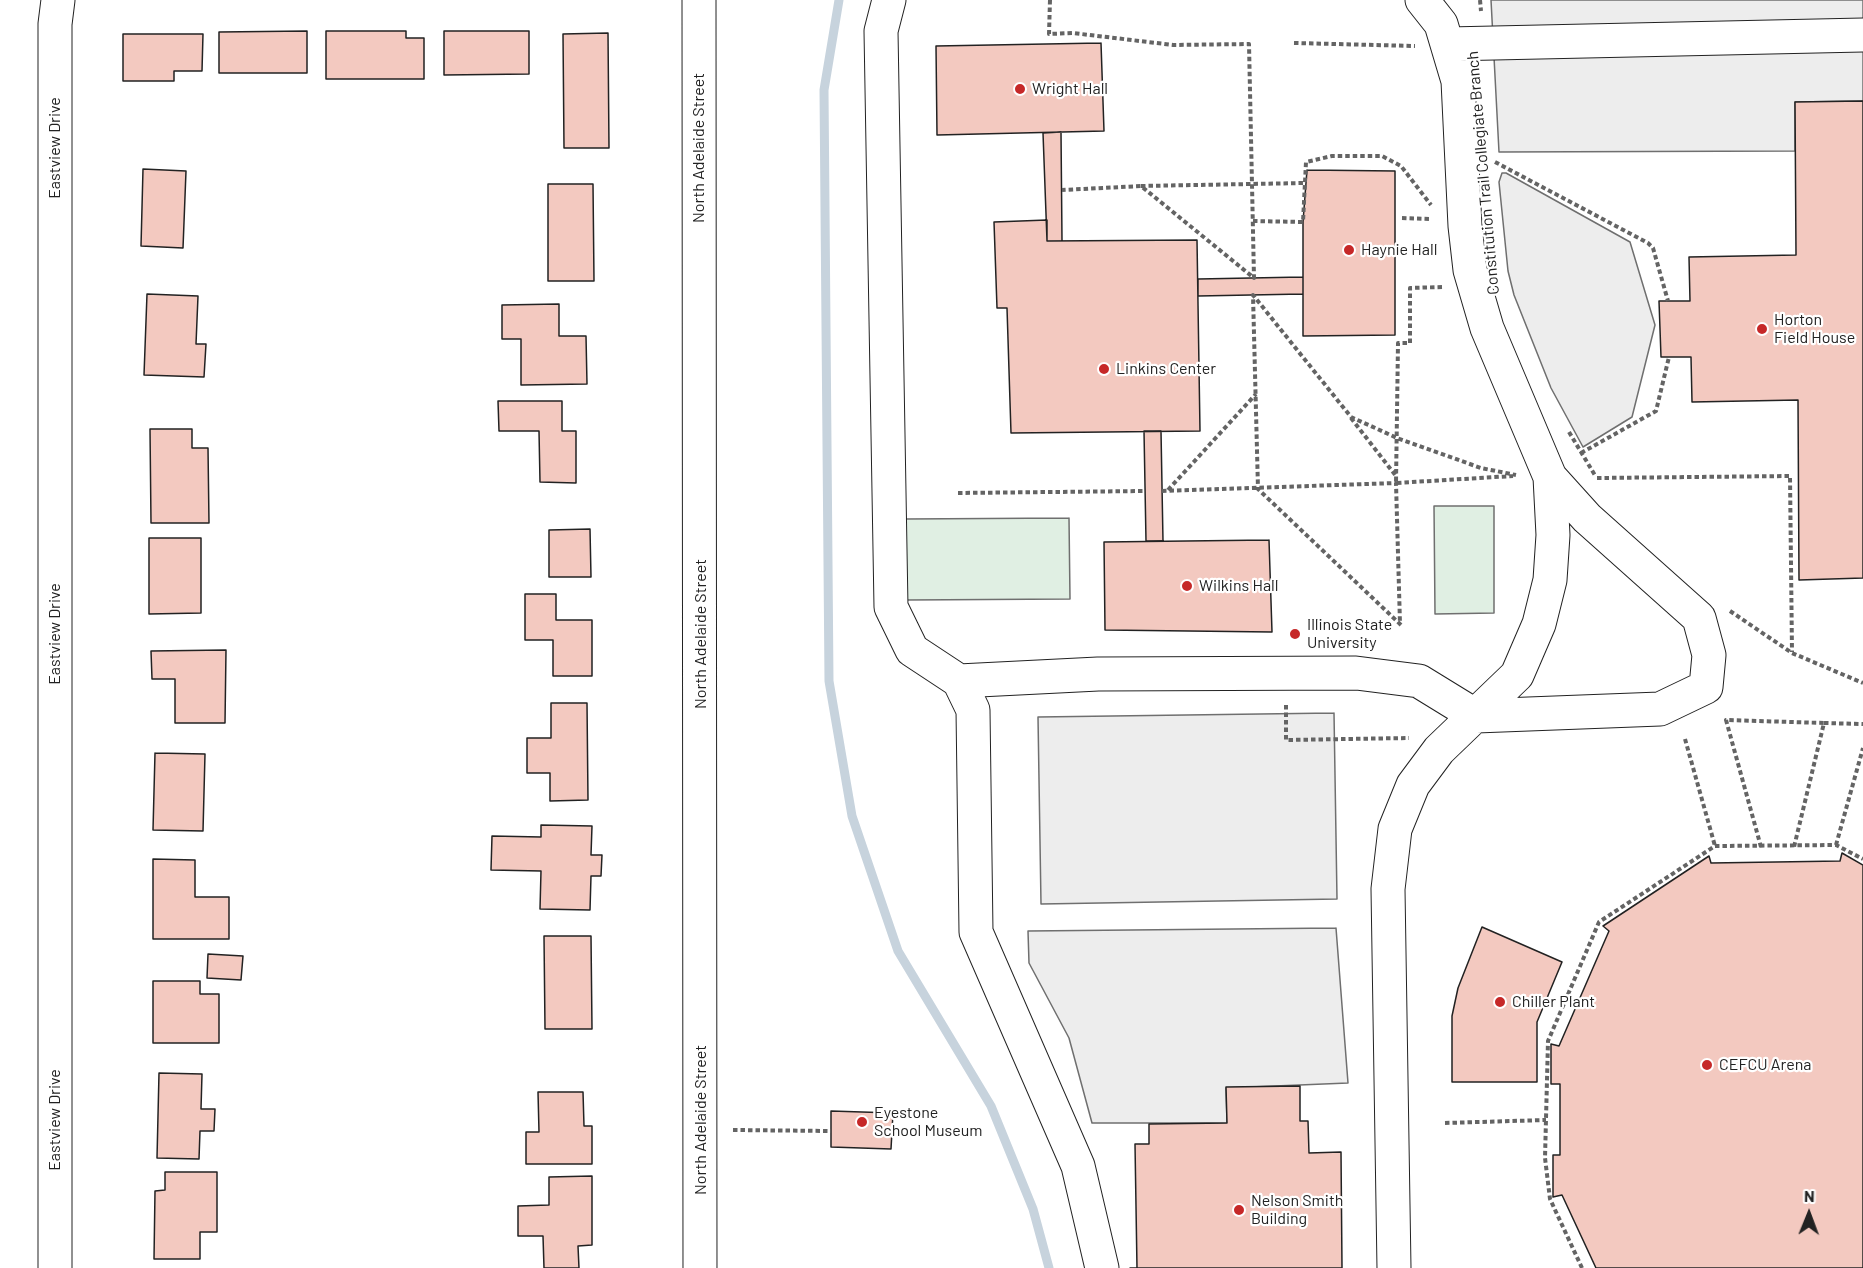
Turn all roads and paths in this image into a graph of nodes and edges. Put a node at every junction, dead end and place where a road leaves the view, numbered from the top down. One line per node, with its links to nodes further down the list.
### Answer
1 (58, 0): 56 (street, Eastview Drive)
2 (699, 0): 54 (street, North Adelaide Street)
3 (889, 0): 36 (street)
4 (1050, 0): 11 (path)
5 (1422, 0): 8 (street)
6 (1863, 35): 8 (street)
7 (1294, 43): 8 (path)
8 (1448, 44): 27 (street)
9 (1492, 170): 19 (path, Constitution Trail Collegiate Branch)
10 (1305, 183): 11 (path); 14 (path); 17 (path)
11 (1253, 185): 12 (path); 17 (path)
12 (1141, 186): 13 (path); 17 (path)
13 (1062, 190)
14 (1435, 211)
15 (1402, 218): 16 (path)
16 (1442, 219)
17 (1253, 221)
18 (1445, 287): 24 (path)
19 (1668, 301)
20 (1669, 357): 25 (path)
21 (1256, 394): 22 (path); 31 (path); 31 (path)
22 (1351, 417): 24 (path); 26 (path)
23 (1568, 431): 25 (path)
24 (1397, 438): 26 (path); 29 (path)
25 (1581, 453): 28 (path)
26 (1396, 477): 29 (path)
27 (1550, 477): 39 (street); 39 (street)
28 (1597, 478): 30 (path); 35 (path)
29 (1396, 483): 31 (path); 31 (path)
30 (1601, 486)
31 (1258, 489)
32 (1145, 491): 33 (path)
33 (958, 493)
34 (1728, 609): 35 (path)
35 (1792, 653): 37 (path)
36 (959, 681): 39 (street); 58 (street)
37 (1863, 683)
38 (1286, 700): 42 (path)
39 (1476, 716): 59 (street)
40 (1824, 723): 41 (path); 49 (path); 50 (path)
41 (1863, 724)
42 (1419, 737)
43 (1685, 739): 48 (path)
44 (1863, 748): 45 (path)
45 (1857, 770): 46 (path); 47 (path)
46 (1863, 774)
47 (1836, 845): 50 (path); 51 (path)
48 (1715, 846): 49 (path); 52 (path)
49 (1761, 847): 50 (path)
50 (1794, 847)
51 (1863, 859)
52 (1546, 1120): 53 (path); 60 (path)
53 (1445, 1122)
54 (701, 1129): 55 (path); 57 (street, North Adelaide Street)
55 (831, 1131)
56 (55, 1268)
57 (700, 1268)
58 (1101, 1268)
59 (1394, 1268)
60 (1582, 1268)

